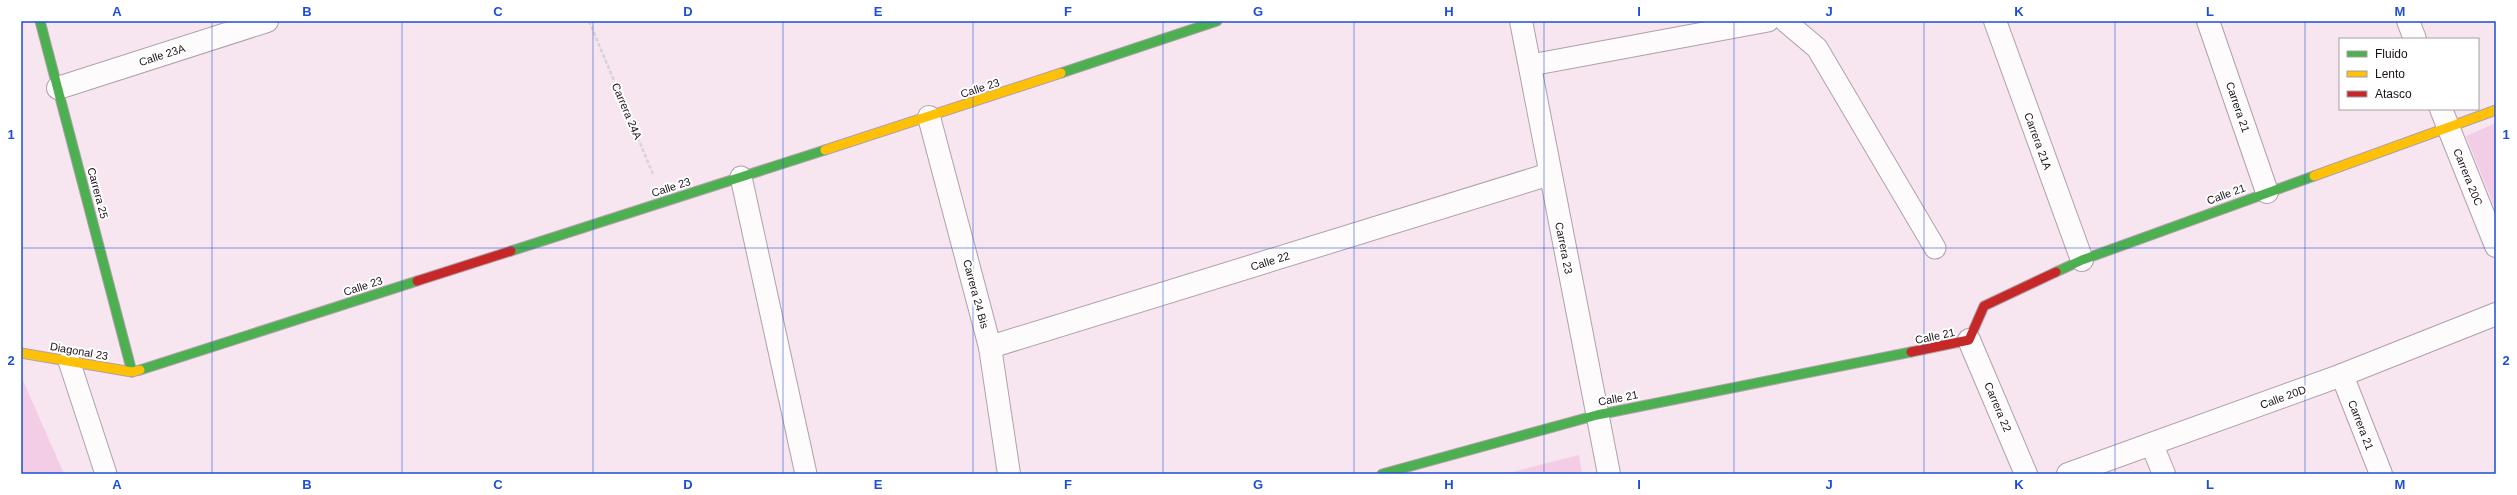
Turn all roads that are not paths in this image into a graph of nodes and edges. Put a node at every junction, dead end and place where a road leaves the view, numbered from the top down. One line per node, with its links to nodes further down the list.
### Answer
1 (40, 21): 12 (street, Carrera 25)
2 (266, 21): 12 (street, Calle 23A)
3 (1217, 21): 14 (street, Calle 23)
4 (1521, 21): 11 (street, Carrera 23)
5 (1768, 21): 11 (lane)
6 (1785, 21): 20 (lane)
7 (1995, 21): 21 (street, Carrera 21A)
8 (2208, 21): 18 (street, Carrera 21)
9 (2408, 21): 10 (street)
10 (2415, 38)
11 (1531, 65): 16 (street, Carrera 23)
12 (58, 88): 27 (street, Carrera 25)
13 (2496, 110): 15 (street, Calle 21)
14 (929, 117): 17 (street, Calle 23); 24 (street, Carrera 24 Bis)
15 (2445, 119): 18 (street, Calle 21); 19 (street, Carrera 20C)
16 (1550, 174): 24 (street, Calle 22); 29 (street, Carrera 23)
17 (741, 177): 27 (street, Calle 23); 32 (lane)
18 (2267, 192): 21 (street, Calle 21)
19 (2496, 246)
20 (1935, 248)
21 (2082, 260): 23 (street, Calle 21)
22 (2496, 314): 28 (street, Calle 20D)
23 (1969, 340): 29 (street, Calle 21); 36 (street, Carrera 22)
24 (990, 347): 33 (street, Carrera 24 Bis)
25 (21, 353): 26 (street, Diagonal 23)
26 (69, 361): 27 (street, Diagonal 23); 31 (lane)
27 (132, 372)
28 (2342, 375): 30 (street, Calle 20D); 39 (street, Carrera 21)
29 (1597, 415): 34 (street, Calle 21); 35 (street, Carrera 23)
30 (2152, 445): 37 (street, Calle 20D); 38 (street)
31 (106, 474)
32 (806, 474)
33 (1009, 474)
34 (1382, 474)
35 (1609, 474)
36 (2026, 474)
37 (2068, 474)
38 (2164, 474)
39 (2381, 474)

